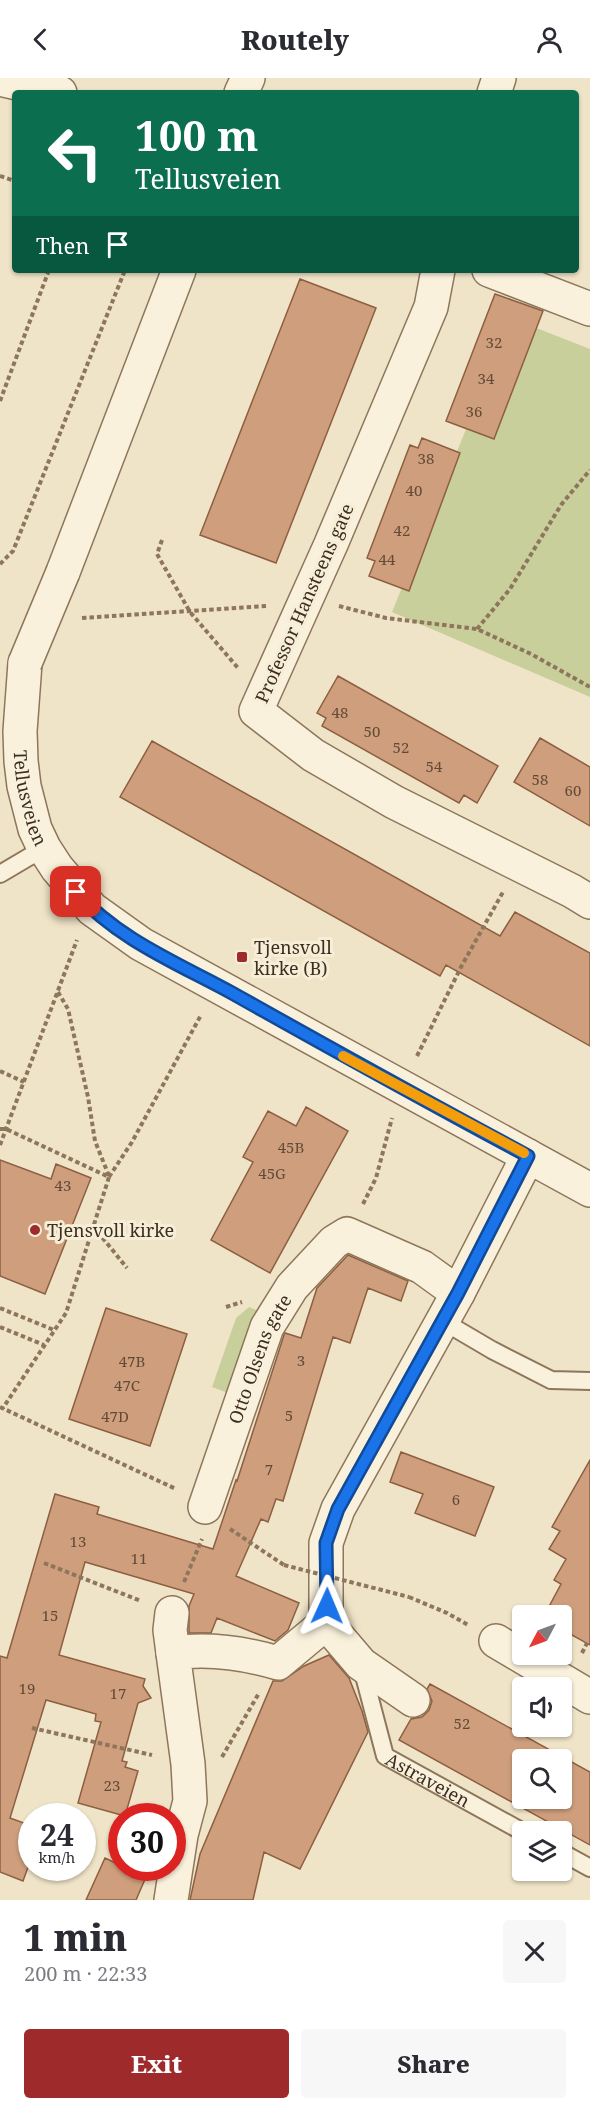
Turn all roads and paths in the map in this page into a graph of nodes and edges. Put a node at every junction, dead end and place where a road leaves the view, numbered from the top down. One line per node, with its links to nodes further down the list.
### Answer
1 (0, 79): 2 (street)
2 (47, 90)
3 (48, 273): 9 (path)
4 (123, 273): 12 (path)
5 (178, 273): 19 (street, Tellusveien, bridge)
6 (437, 273): 13 (street, Professor Hansteens gate)
7 (497, 273): 8 (street)
8 (590, 309)
9 (0, 401)
10 (590, 470): 16 (path)
11 (162, 540): 14 (path)
12 (0, 564)
13 (305, 604): 14 (path); 16 (path); 18 (street, Professor Hansteens gate)
14 (190, 612): 15 (path); 18 (path)
15 (72, 618)
16 (477, 628): 17 (path)
17 (590, 687)
18 (256, 711): 20 (street, Professor Hansteens gate)
19 (44, 848): 21 (lane); 23 (street, Tellusveien)
20 (518, 866): 22 (street, Professor Hansteens gate); 28 (path)
21 (0, 874)
22 (590, 902)
23 (92, 909): 24 (path); 28 (street, Tellusveien)
24 (58, 992): 27 (path); 33 (path)
25 (206, 1006): 33 (path)
26 (0, 1071): 27 (path)
27 (24, 1082): 30 (path)
28 (401, 1088): 32 (street, Tellusveien); 36 (path)
29 (0, 1129): 30 (path)
30 (6, 1129): 31 (path); 33 (path)
31 (0, 1145)
32 (528, 1156): 34 (street, Tellusveien); 38 (street)
33 (109, 1177): 35 (path)
34 (590, 1190)
35 (92, 1225): 37 (path); 42 (path)
36 (348, 1234): 38 (street); 46 (street, Otto Olsens gate)
37 (127, 1268)
38 (458, 1293): 40 (street)
39 (0, 1308): 42 (path)
40 (441, 1320): 44 (lane); 49 (street)
41 (0, 1327): 43 (path)
42 (54, 1330): 43 (path)
43 (44, 1345): 45 (path)
44 (590, 1381)
45 (1, 1408): 46 (path)
46 (209, 1511): 48 (path); 50 (path, bridge)
47 (44, 1563): 48 (path)
48 (172, 1613): 51 (street)
49 (326, 1623): 52 (street); 53 (street, Astraveien)
50 (496, 1641): 54 (street)
51 (173, 1653): 52 (street); 57 (street)
52 (278, 1663): 58 (path)
53 (362, 1664): 55 (street, Astraveien); 59 (lane, Astraveien)
54 (590, 1697)
55 (413, 1700)
56 (32, 1728): 57 (path)
57 (188, 1764): 58 (street)
58 (190, 1801): 62 (street)
59 (512, 1826)
60 (572, 1858): 61 (lane)
61 (590, 1868)
62 (171, 1900)

